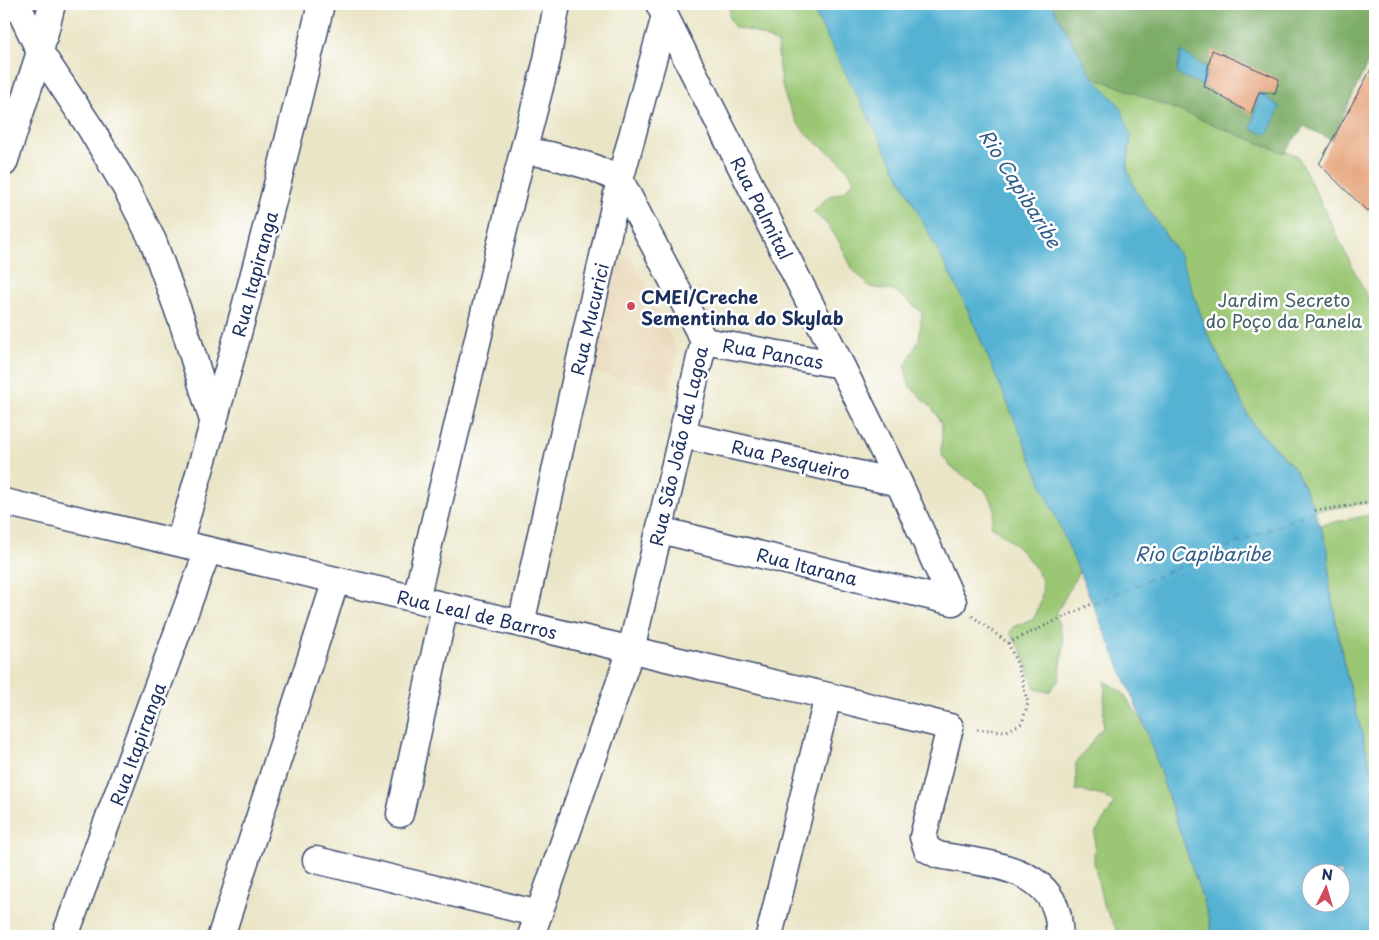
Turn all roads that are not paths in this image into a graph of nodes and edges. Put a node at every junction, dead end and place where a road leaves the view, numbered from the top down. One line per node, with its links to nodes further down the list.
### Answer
1 (17, 4): 6 (street)
2 (52, 4): 6 (street)
3 (321, 4): 12 (street, Rua Itapiranga)
4 (557, 4): 7 (street)
5 (662, 10): 9 (street, Rua Mucurici); 11 (street, Rua Palmital)
6 (40, 52): 8 (street); 12 (street)
7 (525, 151): 9 (street); 20 (street)
8 (4, 163)
9 (620, 180): 10 (street, Rua São João da Lagoa); 23 (street, Rua Mucurici)
10 (704, 341): 11 (street, Rua Pancas); 13 (street, Rua São João da Lagoa)
11 (841, 365): 14 (street, Rua Palmital)
12 (214, 424): 17 (street, Rua Itapiranga)
13 (683, 435): 14 (street, Rua Pesqueiro); 16 (street, Rua São João da Lagoa)
14 (899, 483): 21 (street, Rua Palmital)
15 (4, 502): 17 (street, Rua Leal de Barros)
16 (660, 530): 21 (street, Rua Itarana); 24 (street, Rua São João da Lagoa)
17 (179, 543): 18 (street, Rua Leal de Barros)
18 (208, 550): 19 (street, Rua Leal de Barros); 29 (street, Rua Itapiranga)
19 (336, 580): 20 (street, Rua Leal de Barros); 30 (street)
20 (416, 599): 22 (street, Rua Leal de Barros)
21 (953, 602)
22 (445, 606): 23 (street, Rua Leal de Barros); 26 (street)
23 (521, 624): 24 (street, Rua Leal de Barros)
24 (631, 650): 25 (street, Rua Leal de Barros); 28 (street, Rua São João da Lagoa)
25 (828, 696): 31 (street); 32 (street, Rua Leal de Barros)
26 (400, 814)
27 (316, 860): 28 (street)
28 (535, 925)
29 (65, 936)
30 (221, 936)
31 (769, 936)
32 (1060, 936)

